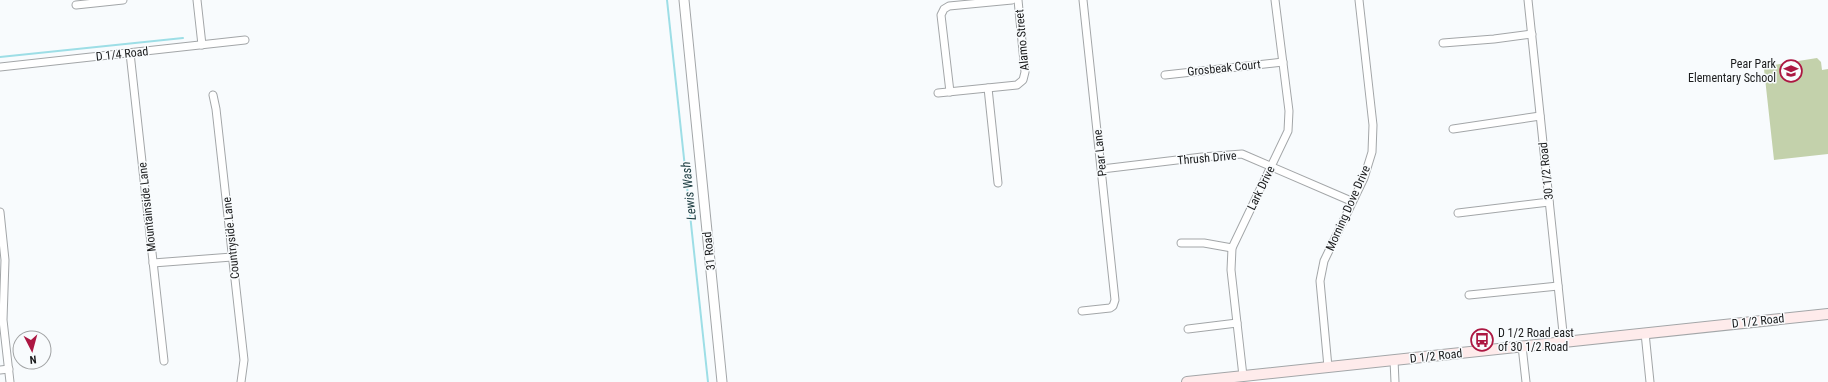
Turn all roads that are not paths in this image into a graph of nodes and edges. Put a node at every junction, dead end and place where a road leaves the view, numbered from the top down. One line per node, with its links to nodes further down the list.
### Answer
1 (123, 0): 10 (street)
2 (197, 0): 15 (street)
3 (684, 0): 55 (street, 31 Road)
4 (1012, 0): 21 (street)
5 (1018, 0): 20 (street, Alamo Street)
6 (1082, 0): 27 (street, Pear Lane)
7 (1275, 0): 17 (street, Lark Drive)
8 (1359, 0): 29 (street, Morning Dove Drive)
9 (1528, 0): 12 (street, 30 1/2 Road)
10 (112, 1): 11 (street)
11 (76, 5)
12 (1532, 34): 14 (street); 24 (street, 30 1/2 Road)
13 (245, 40): 15 (street, D 1/4 Road)
14 (1443, 43)
15 (202, 45): 16 (street, D 1/4 Road)
16 (130, 53): 18 (street, D 1/4 Road); 36 (street, Mountainside Lane)
17 (1283, 62): 19 (street, Grosbeak Court); 26 (street, Lark Drive)
18 (0, 66)
19 (1165, 75)
20 (988, 88): 21 (street); 28 (street)
21 (950, 92): 22 (street)
22 (938, 93)
23 (213, 95): 35 (street, Countryside Lane)
24 (1540, 116): 25 (street); 30 (street, 30 1/2 Road)
25 (1453, 129)
26 (1272, 166): 27 (street, Thrush Drive); 29 (street, Thrush Drive); 34 (street, Lark Drive)
27 (1102, 169): 40 (street, Pear Lane)
28 (998, 183)
29 (1352, 202): 49 (street, Morning Dove Drive)
30 (1549, 202): 32 (street); 37 (street, 30 1/2 Road)
31 (0, 212): 38 (street)
32 (1458, 214)
33 (1181, 243): 34 (street)
34 (1232, 248): 42 (street, Lark Drive)
35 (232, 256): 36 (street); 54 (street, Countryside Lane)
36 (153, 263): 48 (street, Mountainside Lane)
37 (1558, 286): 39 (street); 45 (street, 30 1/2 Road)
38 (2, 290): 50 (street)
39 (1469, 295)
40 (1082, 311)
41 (1828, 314): 44 (main road, D 1/2 Road)
42 (1237, 323): 43 (street); 52 (street, Lark Drive)
43 (1188, 329)
44 (1645, 333): 45 (main road, D 1/2 Road); 59 (street)
45 (1564, 342): 46 (main road, D 1/2 Road)
46 (1522, 346): 47 (main road, D 1/2 Road); 58 (street)
47 (1394, 360): 49 (main road, D 1/2 Road); 57 (street)
48 (164, 361)
49 (1328, 367): 52 (main road, D 1/2 Road)
50 (9, 369): 51 (street); 53 (street)
51 (0, 370)
52 (1243, 376): 56 (main road, D 1/2 Road)
53 (10, 382)
54 (241, 382)
55 (722, 382)
56 (1187, 382)
57 (1395, 382)
58 (1526, 382)
59 (1650, 382)

